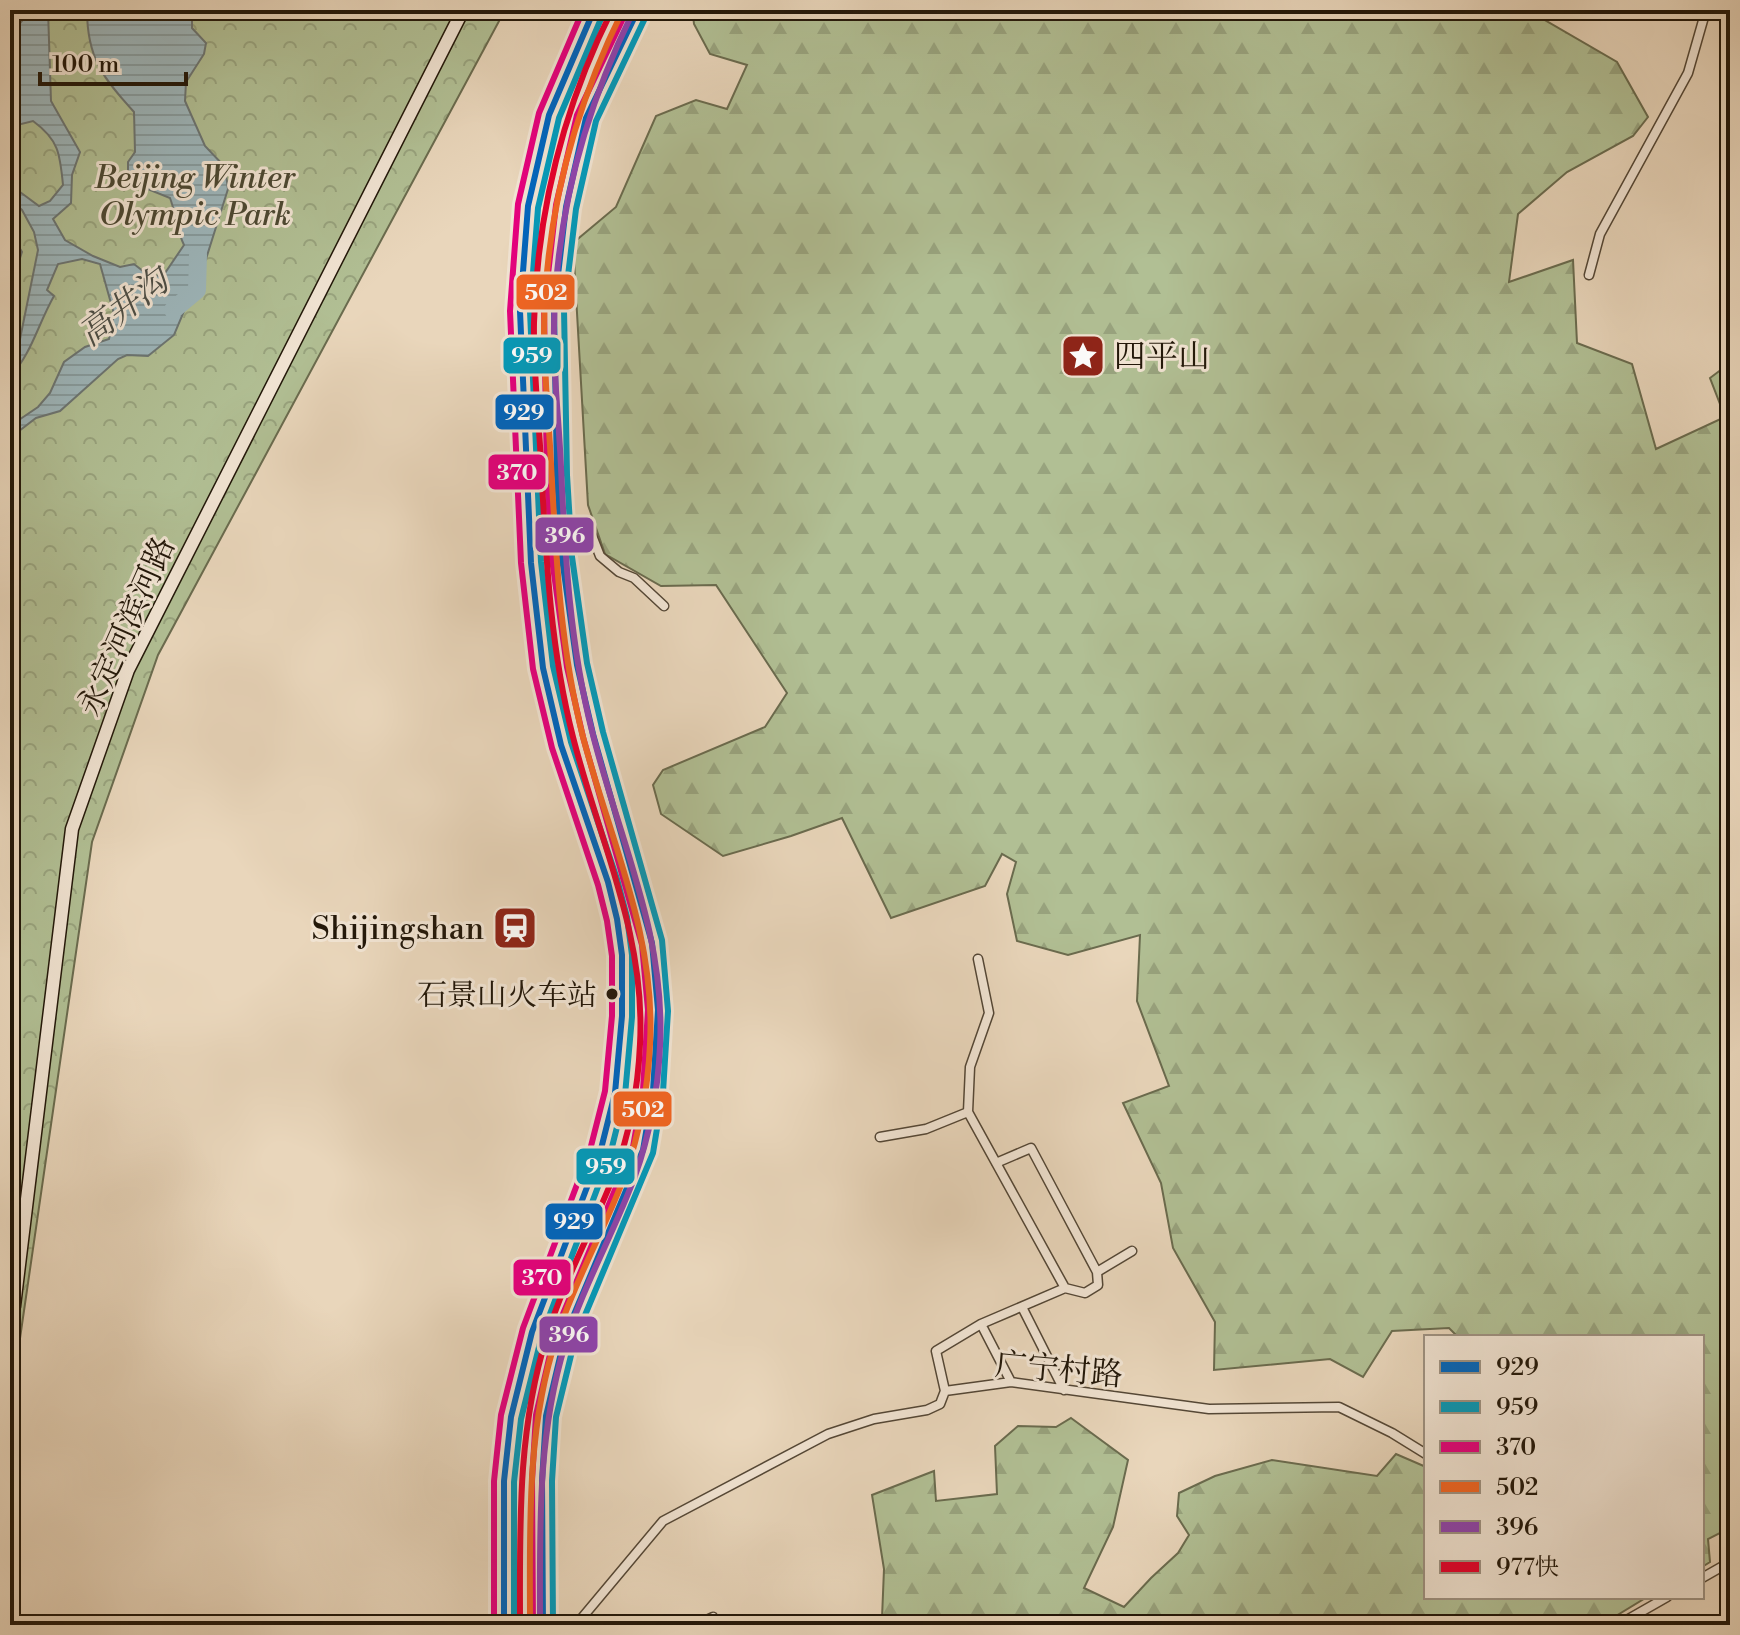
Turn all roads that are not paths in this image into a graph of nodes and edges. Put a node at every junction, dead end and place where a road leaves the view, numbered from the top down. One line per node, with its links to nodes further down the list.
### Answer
1 (463, 10): 18 (street, 永定河滨河路)
2 (594, 10): 28 (street)
3 (604, 10): 29 (highway)
4 (623, 10): 30 (highway)
5 (638, 10): 8 (street)
6 (1706, 10): 7 (street)
7 (1589, 275)
8 (561, 530): 9 (street); 31 (street)
9 (664, 606)
10 (978, 959): 11 (street)
11 (968, 1112): 12 (street); 13 (street)
12 (880, 1137)
13 (996, 1163): 15 (street); 16 (street)
14 (1132, 1251): 15 (street)
15 (1097, 1272): 16 (street)
16 (1065, 1288): 17 (street)
17 (1022, 1307): 19 (street); 21 (street)
18 (10, 1318)
19 (981, 1324): 20 (street); 22 (street)
20 (1011, 1382): 21 (street, 广宁村路); 22 (street, 广宁村路)
21 (1064, 1390): 23 (street, 广宁村路)
22 (945, 1391): 32 (street, 广宁村路)
23 (1424, 1453)
24 (1730, 1562): 25 (street)
25 (1704, 1577)
26 (1664, 1599): 34 (street)
27 (713, 1617): 33 (street)
28 (504, 1625)
29 (515, 1625)
30 (530, 1625)
31 (543, 1625)
32 (576, 1625)
33 (696, 1625)
34 (1618, 1625)

